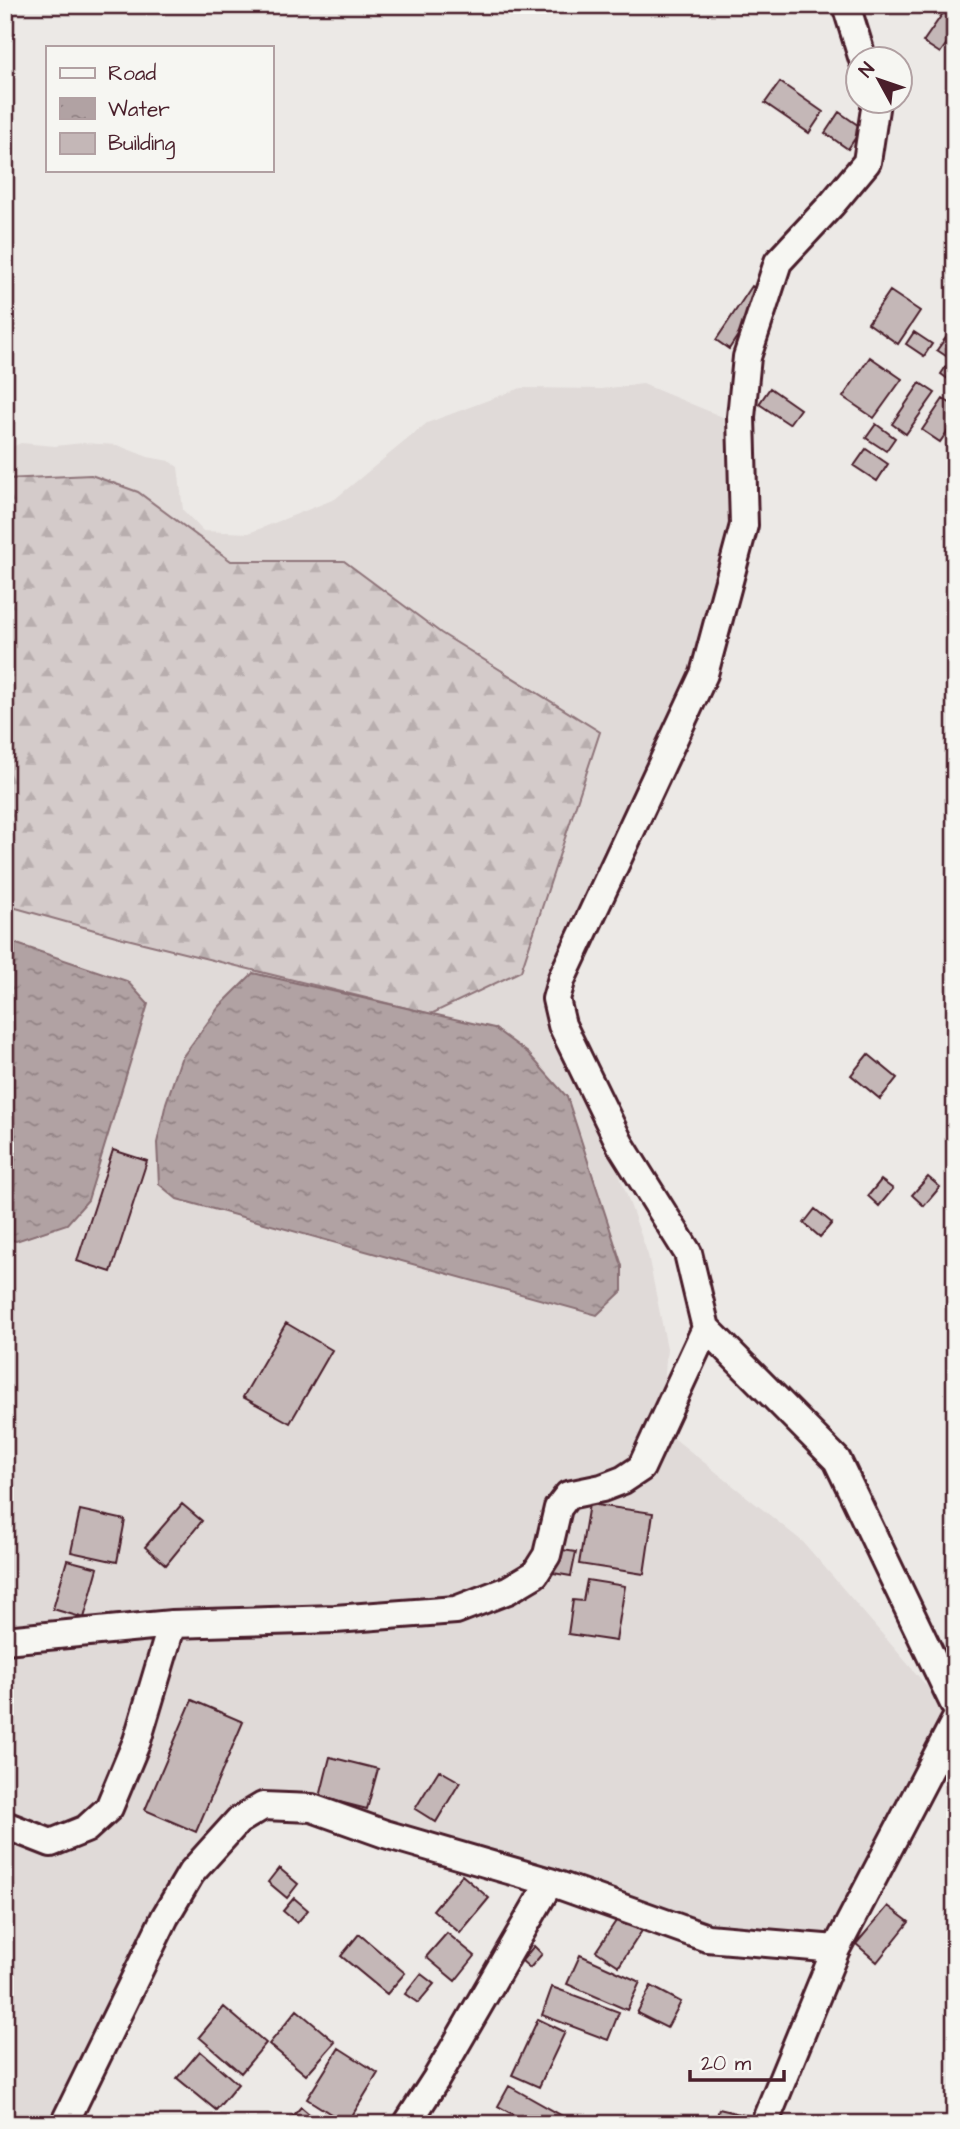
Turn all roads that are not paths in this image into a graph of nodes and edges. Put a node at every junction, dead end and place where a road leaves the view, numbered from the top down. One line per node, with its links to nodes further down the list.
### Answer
1 (846, 5): 2 (street)
2 (859, 46)
3 (874, 116): 4 (street)
4 (706, 1328): 5 (street); 7 (street)
5 (172, 1624): 6 (street); 9 (street)
6 (5, 1640)
7 (955, 1706)
8 (955, 1721): 11 (street)
9 (5, 1825)
10 (550, 1882): 11 (street); 12 (street); 13 (street)
11 (836, 1949): 14 (street)
12 (64, 2124)
13 (407, 2124)
14 (767, 2124)

